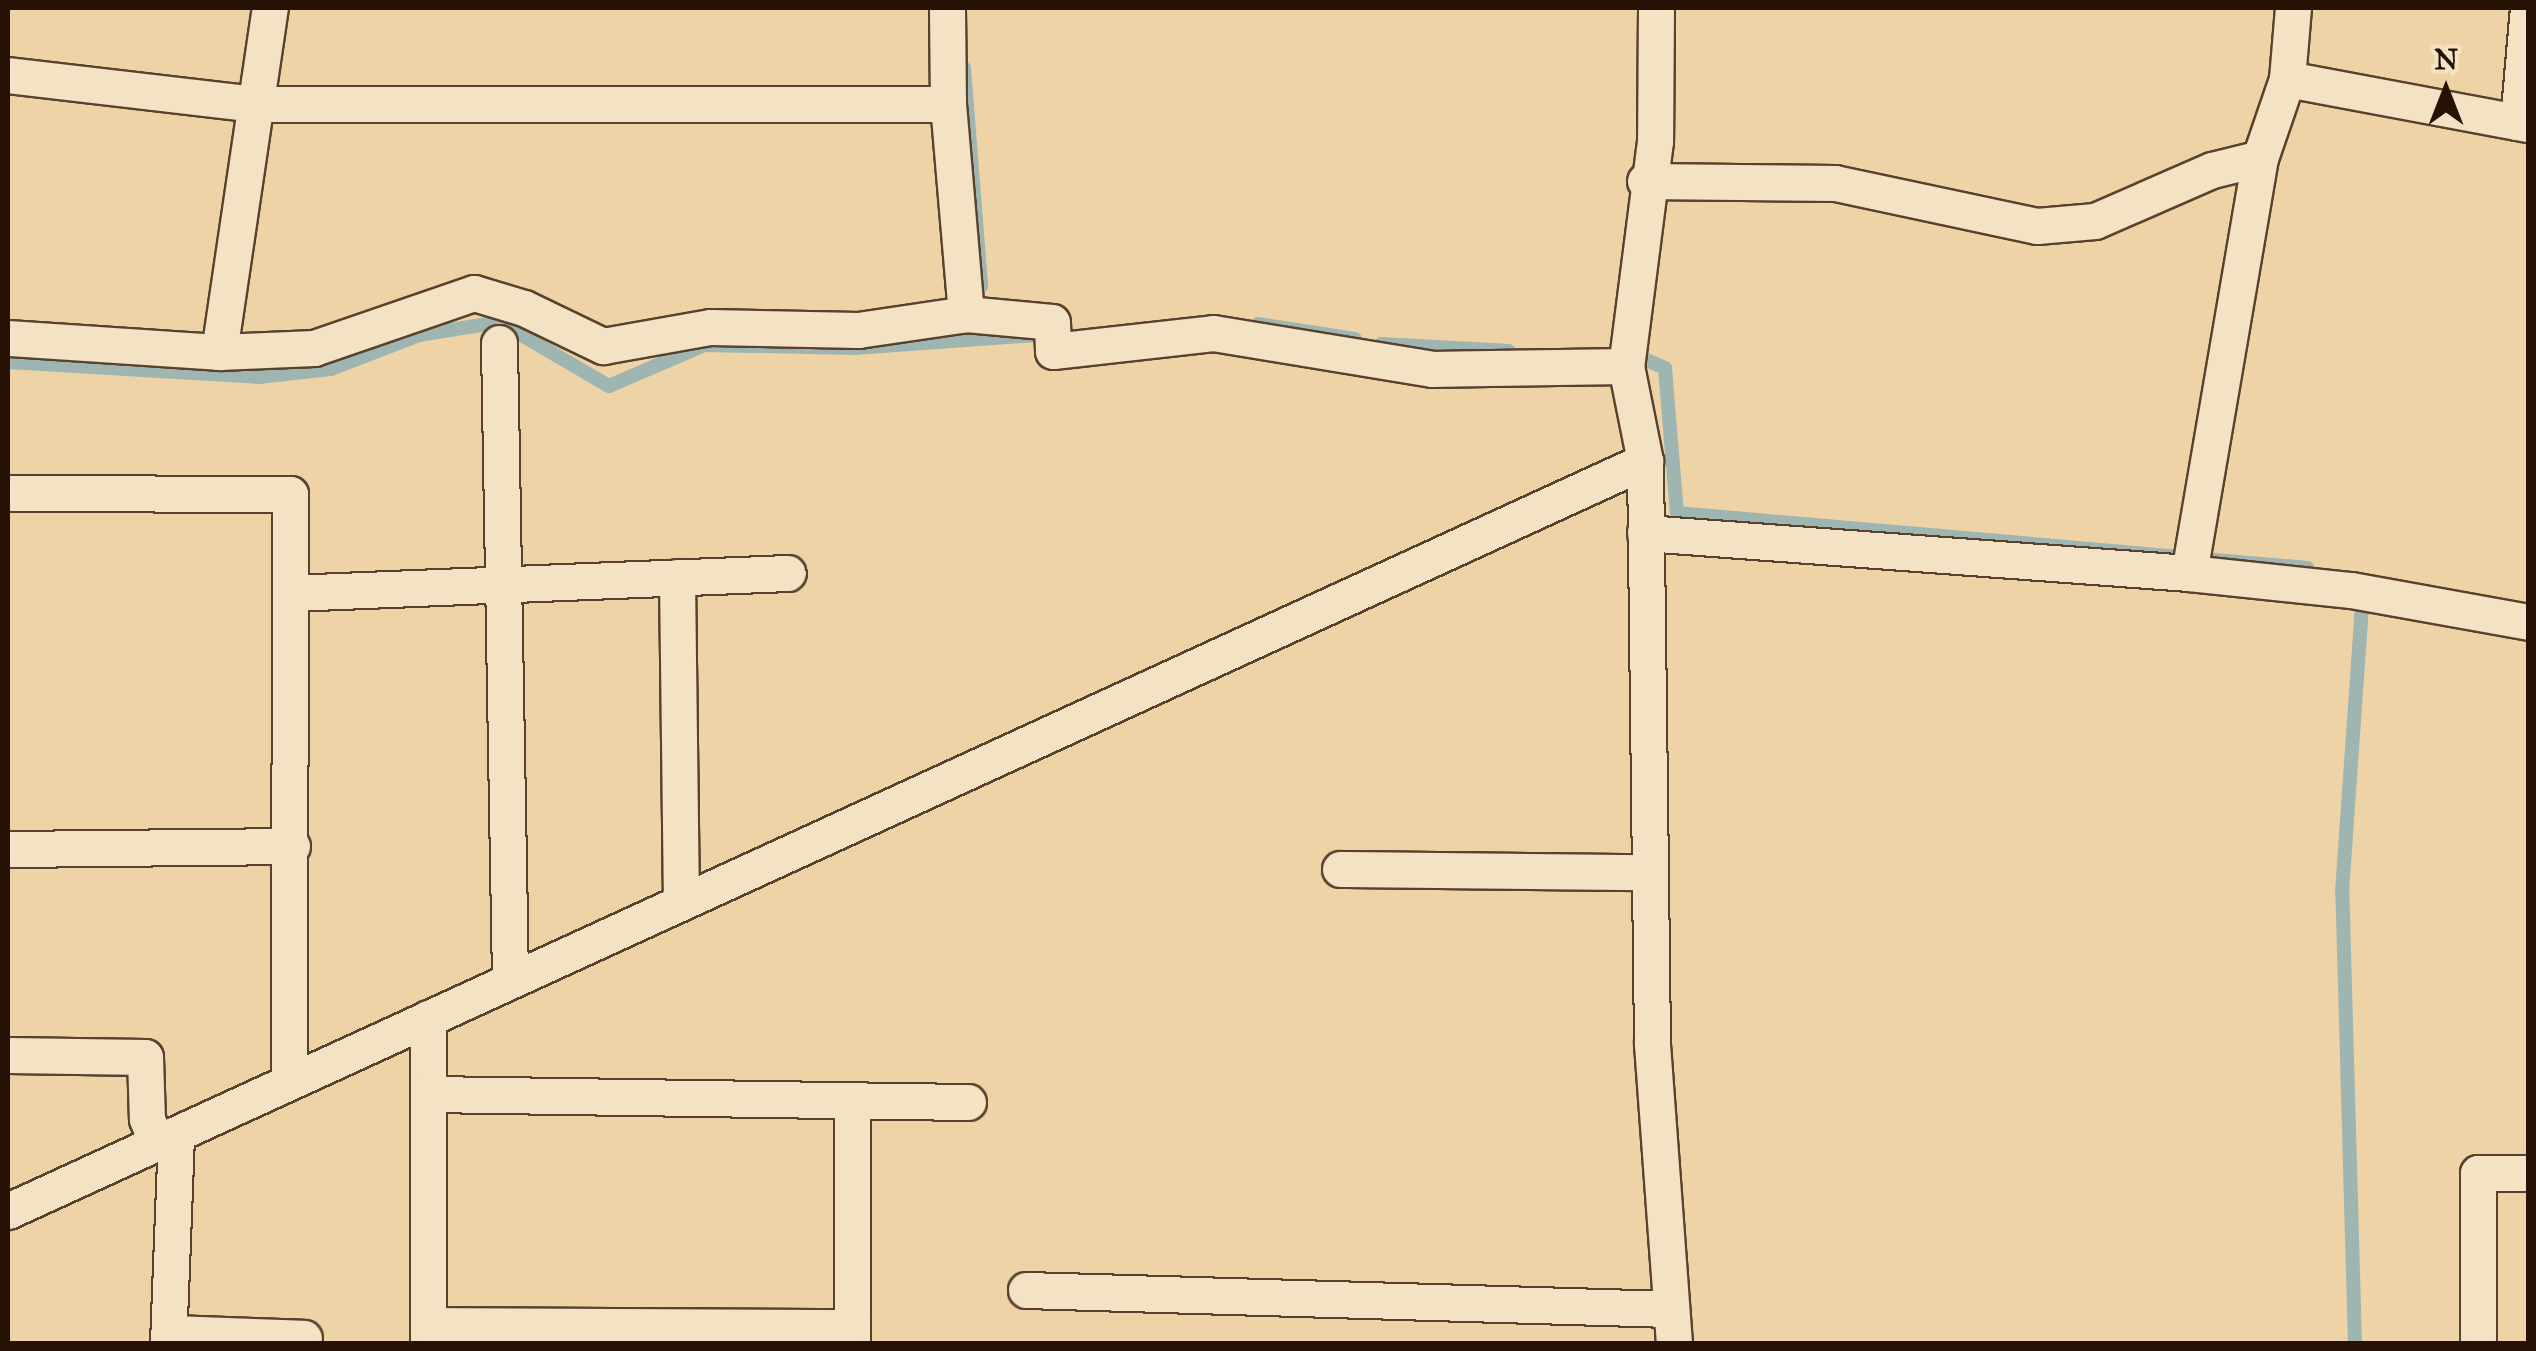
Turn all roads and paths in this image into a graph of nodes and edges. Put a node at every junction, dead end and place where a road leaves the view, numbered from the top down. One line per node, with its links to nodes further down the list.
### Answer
1 (270, 8): 8 (street)
2 (946, 8): 9 (street)
3 (1656, 8): 12 (street)
4 (2293, 8): 7 (street)
5 (2528, 8): 10 (street)
6 (8, 74): 8 (street)
7 (2288, 80): 10 (street); 11 (street)
8 (256, 104): 9 (street); 16 (street)
9 (948, 104): 13 (street)
10 (2523, 123)
11 (2260, 158): 12 (street); 21 (street)
12 (1646, 182): 17 (street)
13 (977, 315): 16 (street); 17 (street)
14 (8, 338): 16 (street)
15 (499, 343): 24 (street)
16 (219, 352)
17 (1627, 356): 18 (street)
18 (1645, 461): 20 (street); 31 (street)
19 (8, 493): 25 (street)
20 (1646, 533): 21 (street); 30 (street)
21 (2190, 561): 26 (street)
22 (788, 573): 23 (street)
23 (677, 577): 24 (street); 31 (street)
24 (499, 584): 25 (street); 32 (street)
25 (290, 592): 27 (street)
26 (2528, 622)
27 (292, 846): 28 (street); 35 (street)
28 (8, 849)
29 (1340, 869): 30 (street)
30 (1650, 872): 43 (street)
31 (681, 899): 32 (street)
32 (510, 977): 33 (street)
33 (428, 1018): 35 (street); 36 (street)
34 (8, 1054): 39 (street)
35 (289, 1081): 39 (street)
36 (428, 1094): 37 (street); 44 (street)
37 (852, 1100): 38 (street); 45 (street)
38 (968, 1102)
39 (166, 1140): 41 (street); 46 (street)
40 (2528, 1172): 48 (street)
41 (8, 1211)
42 (1026, 1290): 43 (street)
43 (1672, 1326)
44 (428, 1334): 45 (street)
45 (852, 1336)
46 (169, 1338): 47 (street)
47 (304, 1338)
48 (2478, 1344)

